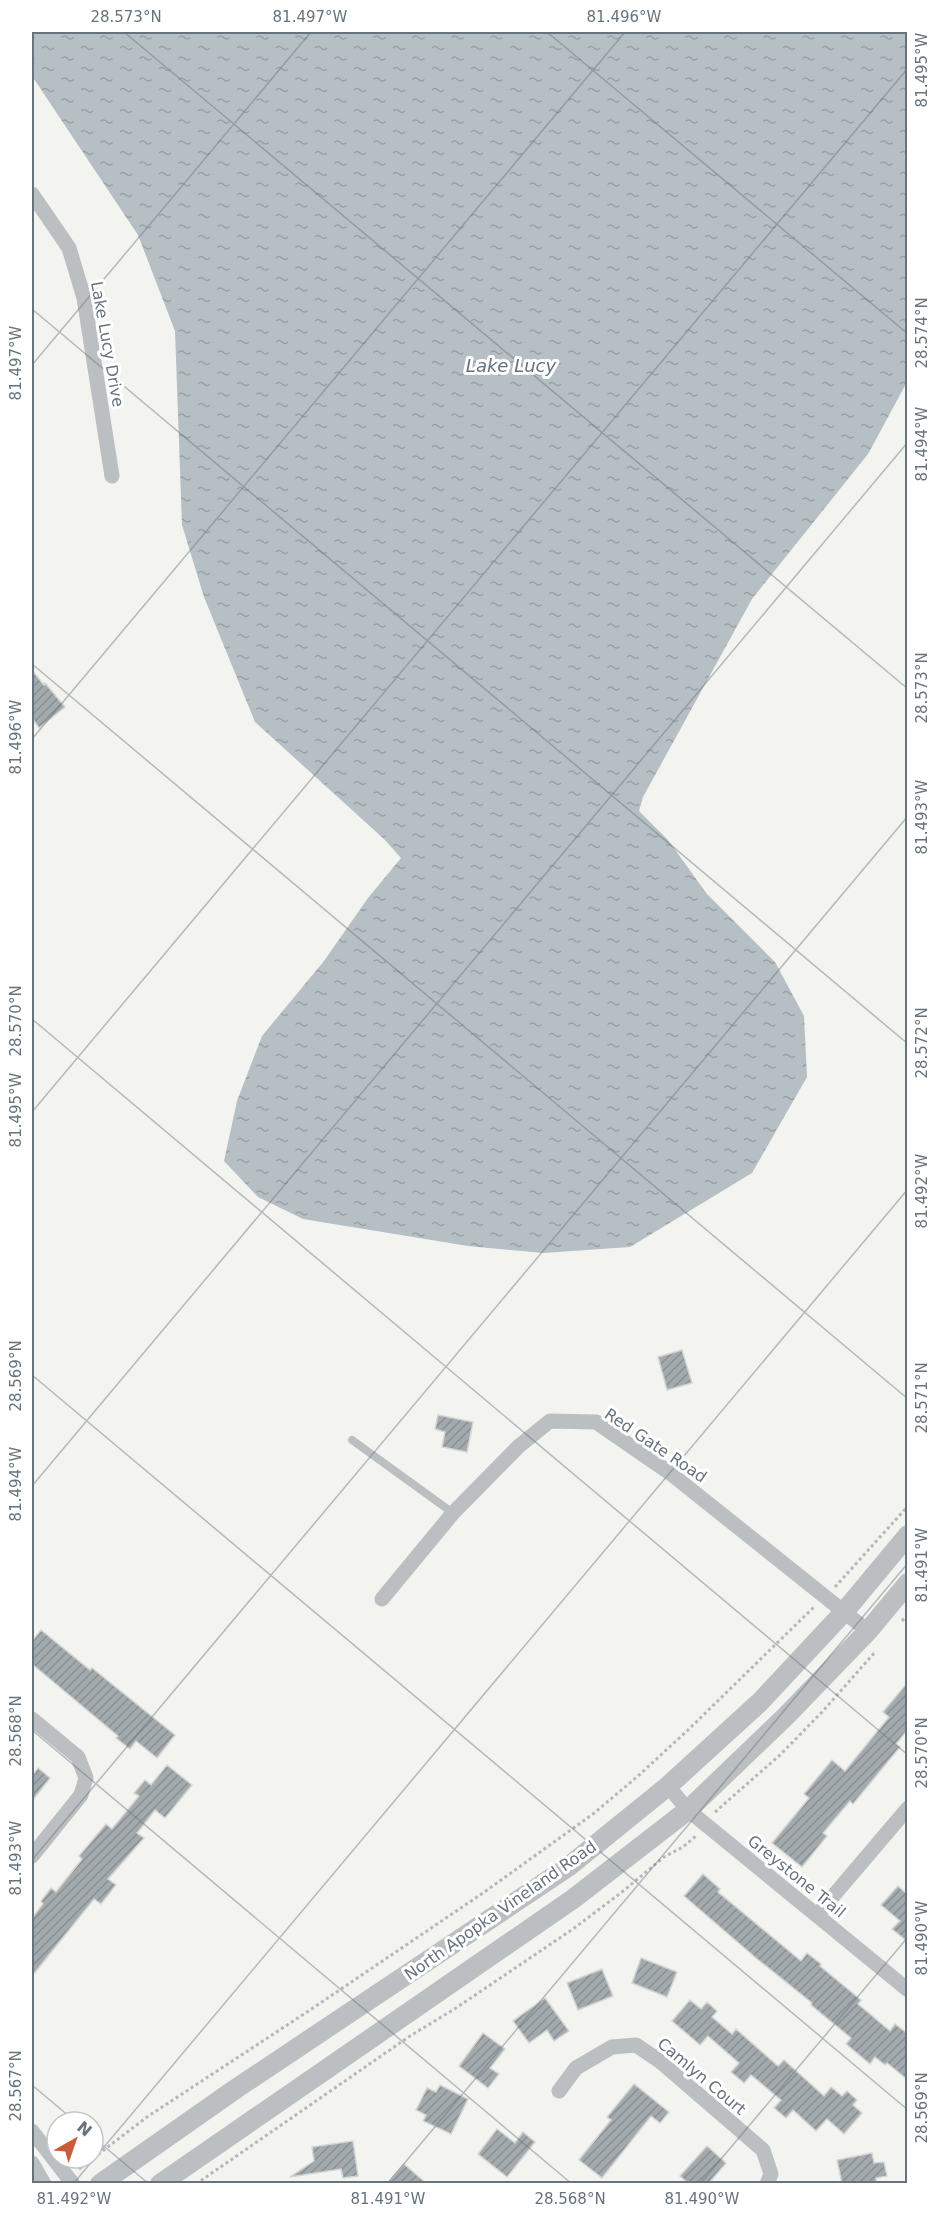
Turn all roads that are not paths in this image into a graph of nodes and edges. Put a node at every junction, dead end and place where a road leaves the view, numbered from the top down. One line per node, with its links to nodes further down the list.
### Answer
1 (32, 194): 2 (street, Lake Lucy Drive)
2 (37, 209): 3 (street, Lake Lucy Drive)
3 (112, 476)
4 (352, 1440): 5 (lane)
5 (453, 1513): 8 (street, Red Gate Road); 9 (street, Red Gate Road)
6 (908, 1535): 9 (street, North Apopka Vineland Road)
7 (908, 1583): 10 (street, North Apopka Vineland Road)
8 (382, 1599)
9 (844, 1612): 10 (street, Red Gate Road); 12 (street, North Apopka Vineland Road)
10 (868, 1631): 14 (street, North Apopka Vineland Road)
11 (32, 1719): 15 (street)
12 (668, 1786): 14 (street, Greystone Trail); 23 (street, North Apopka Vineland Road)
13 (908, 1808): 16 (street)
14 (688, 1810): 16 (street, Greystone Trail); 24 (street, North Apopka Vineland Road)
15 (32, 1856)
16 (817, 1916): 17 (street, Greystone Trail)
17 (908, 1990)
18 (559, 2091): 25 (street, Camlyn Court)
19 (32, 2131): 22 (street)
20 (32, 2163): 21 (street)
21 (44, 2184)
22 (73, 2184)
23 (100, 2184)
24 (160, 2184)
25 (767, 2184)

